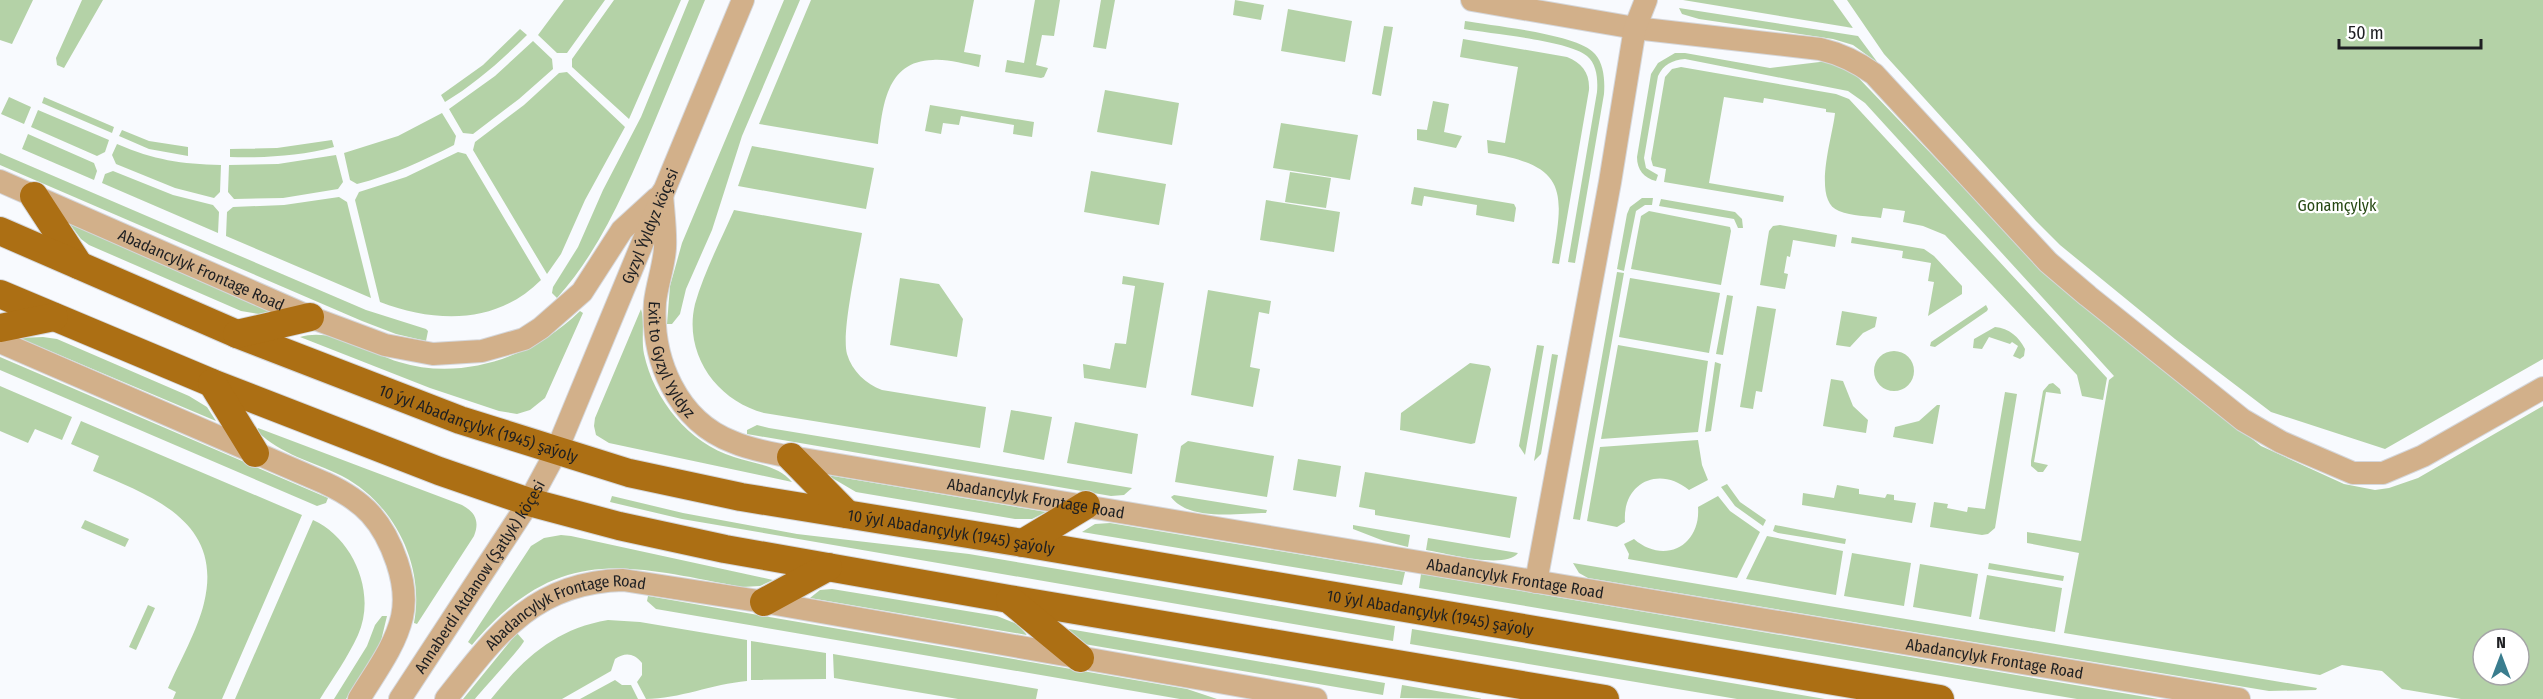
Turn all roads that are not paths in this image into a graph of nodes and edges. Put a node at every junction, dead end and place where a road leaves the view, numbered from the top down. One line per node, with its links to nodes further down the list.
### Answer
1 (743, 0): 6 (street, Gyzyl Ýyldyz köçesi)
2 (1473, 0): 4 (street)
3 (1646, 0): 4 (street)
4 (1635, 28): 17 (street); 26 (street)
5 (0, 181): 7 (street, Abadancylyk Frontage Road)
6 (662, 192): 12 (street, Abadancylyk Frontage Road); 18 (street, Gyzyl Ýyldyz köçesi); 20 (street, Exit to Gyzyl Yyldyz)
7 (34, 196): 9 (main road); 12 (street, Abadancylyk Frontage Road)
8 (0, 231): 9 (main road, 10 ýyl Abadançylyk (1945) şaýoly)
9 (79, 265): 14 (main road, 10 ýyl Abadançylyk (1945) şaýoly)
10 (0, 294): 11 (main road)
11 (54, 317): 13 (main road); 16 (main road)
12 (310, 317): 14 (main road)
13 (0, 328)
14 (237, 334): 18 (main road, 10 ýyl Abadançylyk (1945) şaýoly)
15 (0, 342): 19 (street)
16 (212, 383): 19 (main road); 21 (main road)
17 (2543, 388)
18 (556, 452): 21 (street, Annaberdi Atdanow (Şatlyk) köçesi); 23 (main road, 10 ýyl Abadançylyk (1945) şaýoly)
19 (255, 453): 30 (street)
20 (791, 457): 22 (street, Abadancylyk Frontage Road); 23 (main road)
21 (529, 502): 25 (main road); 31 (street, Annaberdi Atdanow (Şatlyk) köçesi)
22 (1086, 505): 24 (main road); 26 (street, Abadancylyk Frontage Road)
23 (847, 514): 24 (main road, 10 ýyl Abadançylyk (1945) şaýoly)
24 (1023, 543): 35 (main road, 10 ýyl Abadançylyk (1945) şaýoly)
25 (828, 567): 27 (main road); 28 (main road)
26 (1536, 582): 36 (street, Abadancylyk Frontage Road)
27 (1009, 599): 29 (main road); 34 (main road)
28 (764, 602): 29 (street, Abadancylyk Frontage Road); 32 (street, Abadancylyk Frontage Road)
29 (1080, 658): 33 (street, Abadancylyk Frontage Road)
30 (359, 699)
31 (400, 699)
32 (446, 699)
33 (1316, 699)
34 (1605, 699)
35 (1940, 699)
36 (2239, 699)

